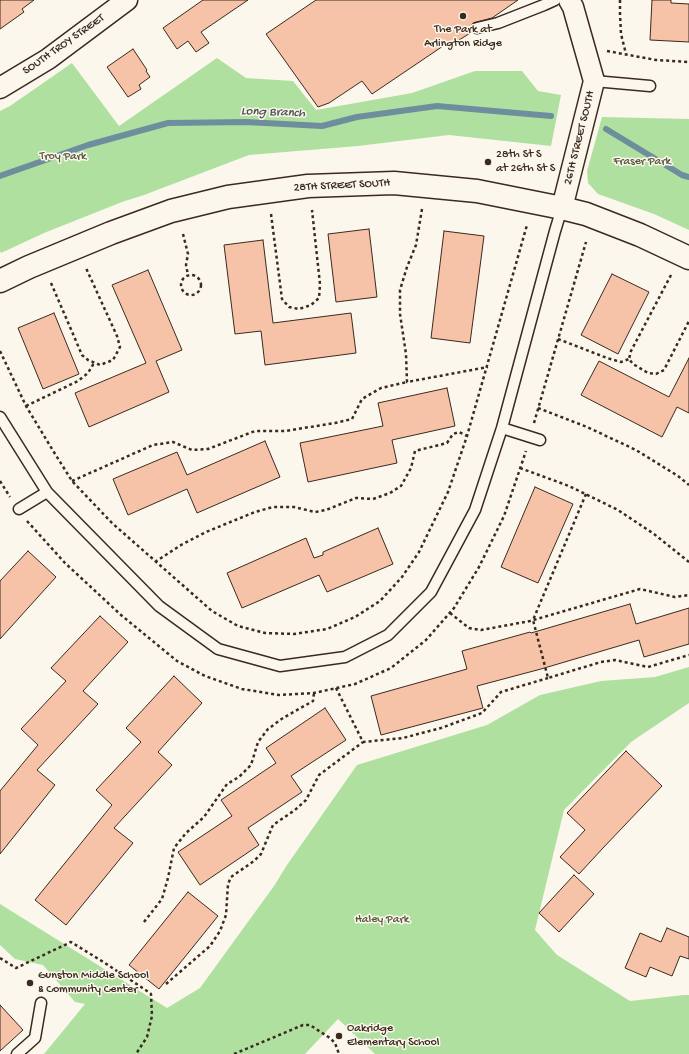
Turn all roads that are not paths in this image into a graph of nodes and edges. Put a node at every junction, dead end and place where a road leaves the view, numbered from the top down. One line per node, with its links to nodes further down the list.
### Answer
1 (127, 0): 7 (street, SOUTH TROY STREET)
2 (555, 0): 4 (lane)
3 (569, 0): 5 (street, 26TH STREET SOUTH)
4 (477, 28)
5 (594, 81): 6 (lane); 8 (street, 26TH STREET SOUTH)
6 (650, 86)
7 (0, 88)
8 (562, 208): 9 (street, 28TH STREET SOUTH); 10 (street, 28TH STREET SOUTH); 12 (lane)
9 (689, 258)
10 (0, 281)
11 (0, 417): 14 (lane)
12 (502, 428): 13 (lane); 14 (lane)
13 (535, 439)
14 (47, 492): 15 (lane)
15 (19, 509)
16 (41, 1004): 17 (lane)
17 (17, 1054)

